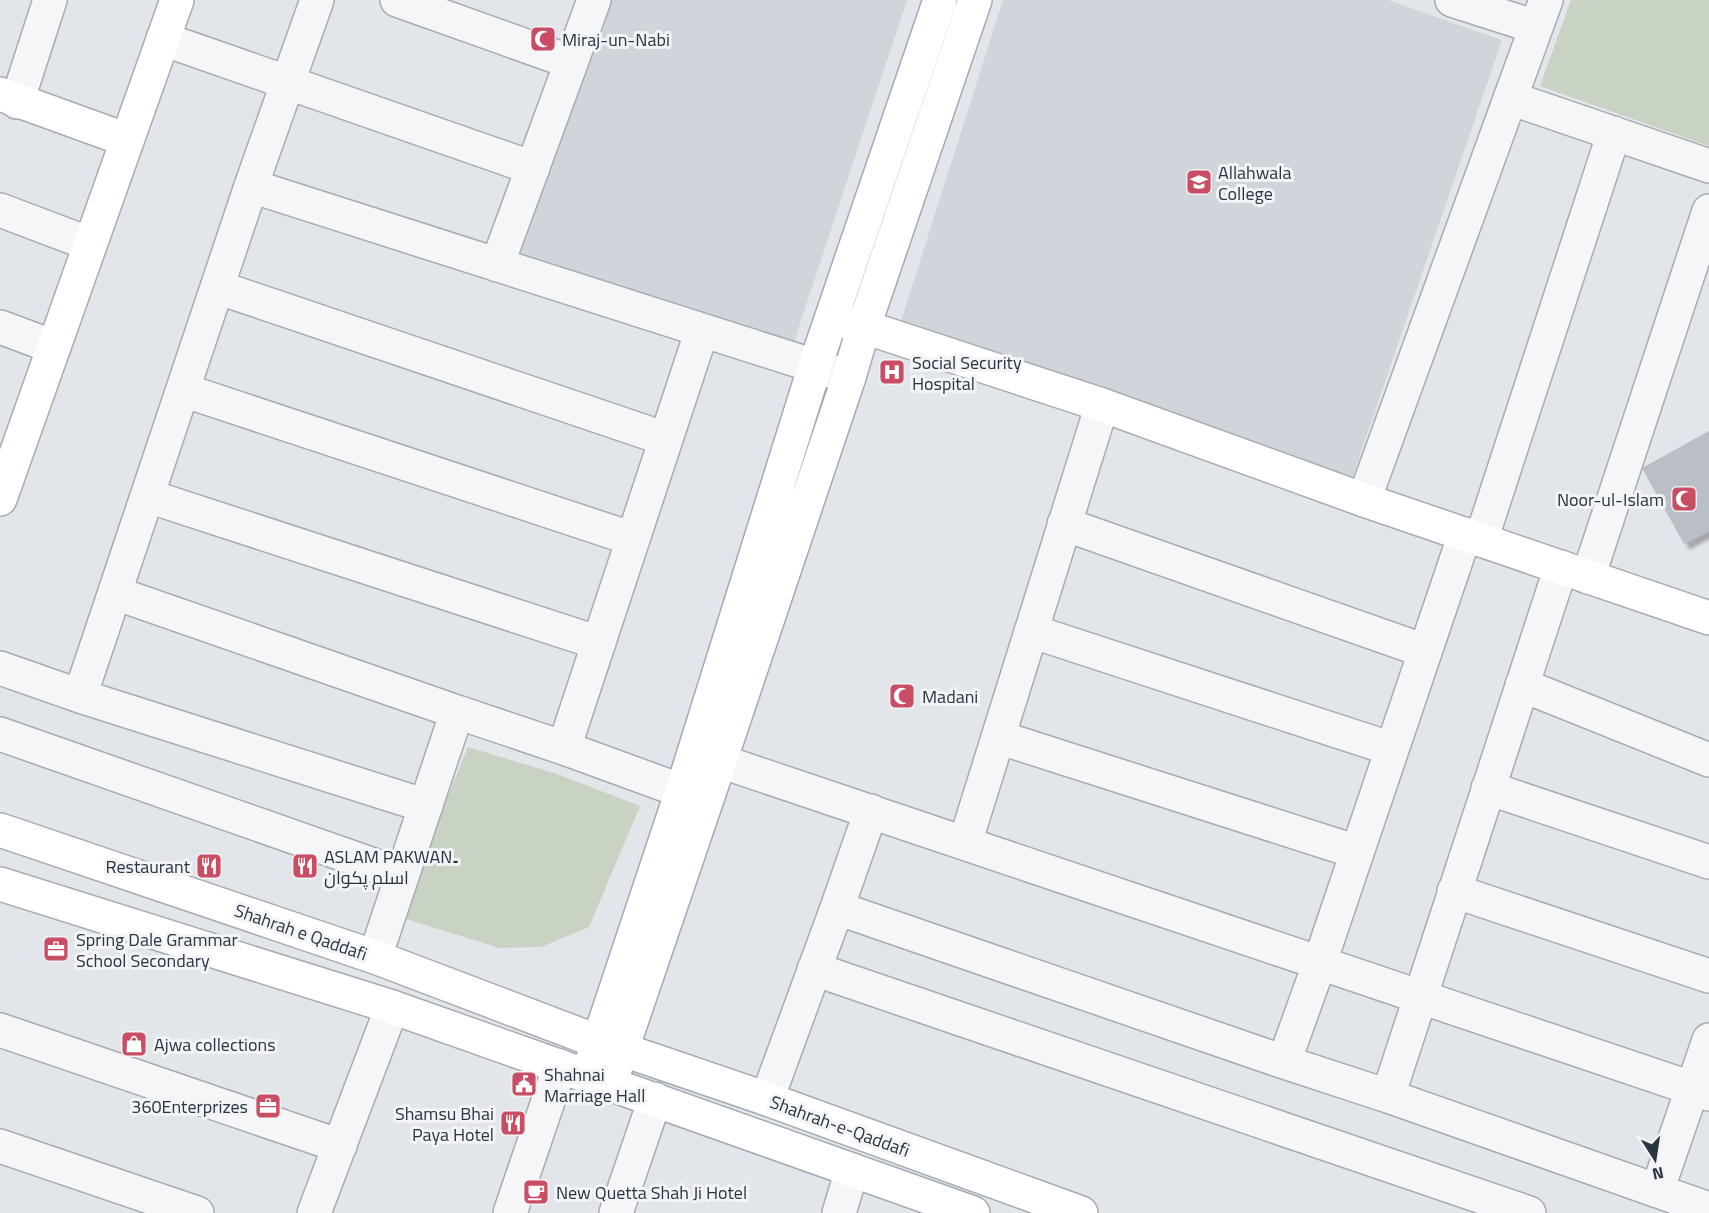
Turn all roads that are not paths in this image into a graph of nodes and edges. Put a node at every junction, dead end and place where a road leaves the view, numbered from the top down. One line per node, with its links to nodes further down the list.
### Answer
1 (50, 0): 13 (street)
2 (177, 0): 10 (main road)
3 (317, 0): 12 (street)
4 (397, 0): 11 (street)
5 (594, 0): 11 (street)
6 (940, 0): 25 (main road)
7 (1452, 0): 9 (street)
8 (967, 2): 26 (main road)
9 (1541, 14): 14 (street)
10 (164, 39): 12 (street); 16 (main road)
11 (571, 62): 18 (street)
12 (288, 82): 18 (street); 19 (street)
13 (9, 98): 16 (main road)
14 (1510, 98): 15 (street); 38 (street)
15 (1614, 134): 17 (street); 40 (street)
16 (127, 140): 22 (main road)
17 (1709, 166)
18 (533, 168): 23 (street)
19 (251, 186): 23 (street); 24 (street)
20 (0, 210): 22 (street)
21 (1709, 211): 42 (street)
22 (90, 244): 29 (main road)
23 (497, 265): 28 (street)
24 (217, 287): 32 (street); 34 (street)
25 (832, 316): 26 (main road); 30 (main road)
26 (864, 326): 31 (main road); 33 (main road)
27 (0, 327): 29 (street)
28 (702, 330): 30 (street); 34 (street)
29 (54, 347): 35 (main road)
30 (815, 366): 31 (street); 59 (main road)
31 (849, 377): 57 (main road)
32 (183, 390): 36 (street); 41 (street)
33 (1102, 405): 38 (main road); 39 (street)
34 (666, 439): 41 (street)
35 (9, 446): 37 (main road)
36 (148, 496): 43 (street); 46 (street)
37 (0, 499)
38 (1364, 500): 40 (main road)
39 (1064, 524): 45 (street); 47 (street)
40 (1473, 537): 42 (main road); 47 (street)
41 (633, 539): 46 (street)
42 (1574, 572): 44 (main road); 49 (street)
43 (115, 593): 50 (street); 51 (street)
44 (1709, 618)
45 (1031, 632): 53 (street); 55 (street)
46 (598, 643): 54 (street)
47 (1425, 651): 55 (street)
48 (0, 668): 50 (street)
49 (1522, 685): 56 (street); 58 (street)
50 (80, 696): 60 (street)
51 (457, 712): 54 (street); 60 (street)
52 (0, 734): 66 (street)
53 (998, 737): 63 (street); 64 (street)
54 (564, 748): 59 (street)
55 (1392, 749): 64 (street)
56 (1709, 760)
57 (720, 761): 61 (street); 78 (main road)
58 (1488, 788): 65 (street); 68 (street)
59 (682, 791): 78 (main road)
60 (426, 806): 66 (street)
61 (871, 811): 63 (street); 69 (street)
62 (0, 830): 70 (main road, Shahrah e Qaddafi)
63 (965, 843): 71 (street)
64 (1357, 852): 71 (street)
65 (1709, 862)
66 (402, 875): 70 (street)
67 (0, 884): 75 (main road)
68 (1454, 891): 73 (street); 74 (street)
69 (837, 908): 72 (street); 79 (street)
70 (375, 957): 78 (main road, Shahrah e Qaddafi)
71 (1320, 962): 74 (street); 79 (street)
72 (814, 969): 84 (street); 97 (street)
73 (1709, 976)
74 (1420, 996): 81 (street); 82 (street)
75 (392, 1007): 80 (main road); 86 (street)
76 (0, 1030): 86 (street)
77 (1709, 1040): 81 (street)
78 (610, 1046): 80 (main road); 84 (main road, Shahrah-e-Qaddafi)
79 (1284, 1062): 82 (street)
80 (586, 1075): 83 (main road, Shahrah-e-Qaddafi); 92 (street)
81 (1701, 1091): 88 (street)
82 (1388, 1096): 88 (street)
83 (655, 1099): 87 (main road, Shahrah-e-Qaddafi); 93 (street)
84 (766, 1099): 96 (main road, Shahrah-e-Qaddafi)
85 (0, 1146): 90 (street)
86 (340, 1146): 91 (street)
87 (852, 1170): 94 (street); 95 (main road, Shahrah-e-Qaddafi)
88 (1657, 1191): 89 (street)
89 (1709, 1209)
90 (197, 1213)
91 (314, 1213)
92 (510, 1213)
93 (615, 1213)
94 (839, 1213)
95 (973, 1213)
96 (1081, 1213)
97 (1529, 1213)

